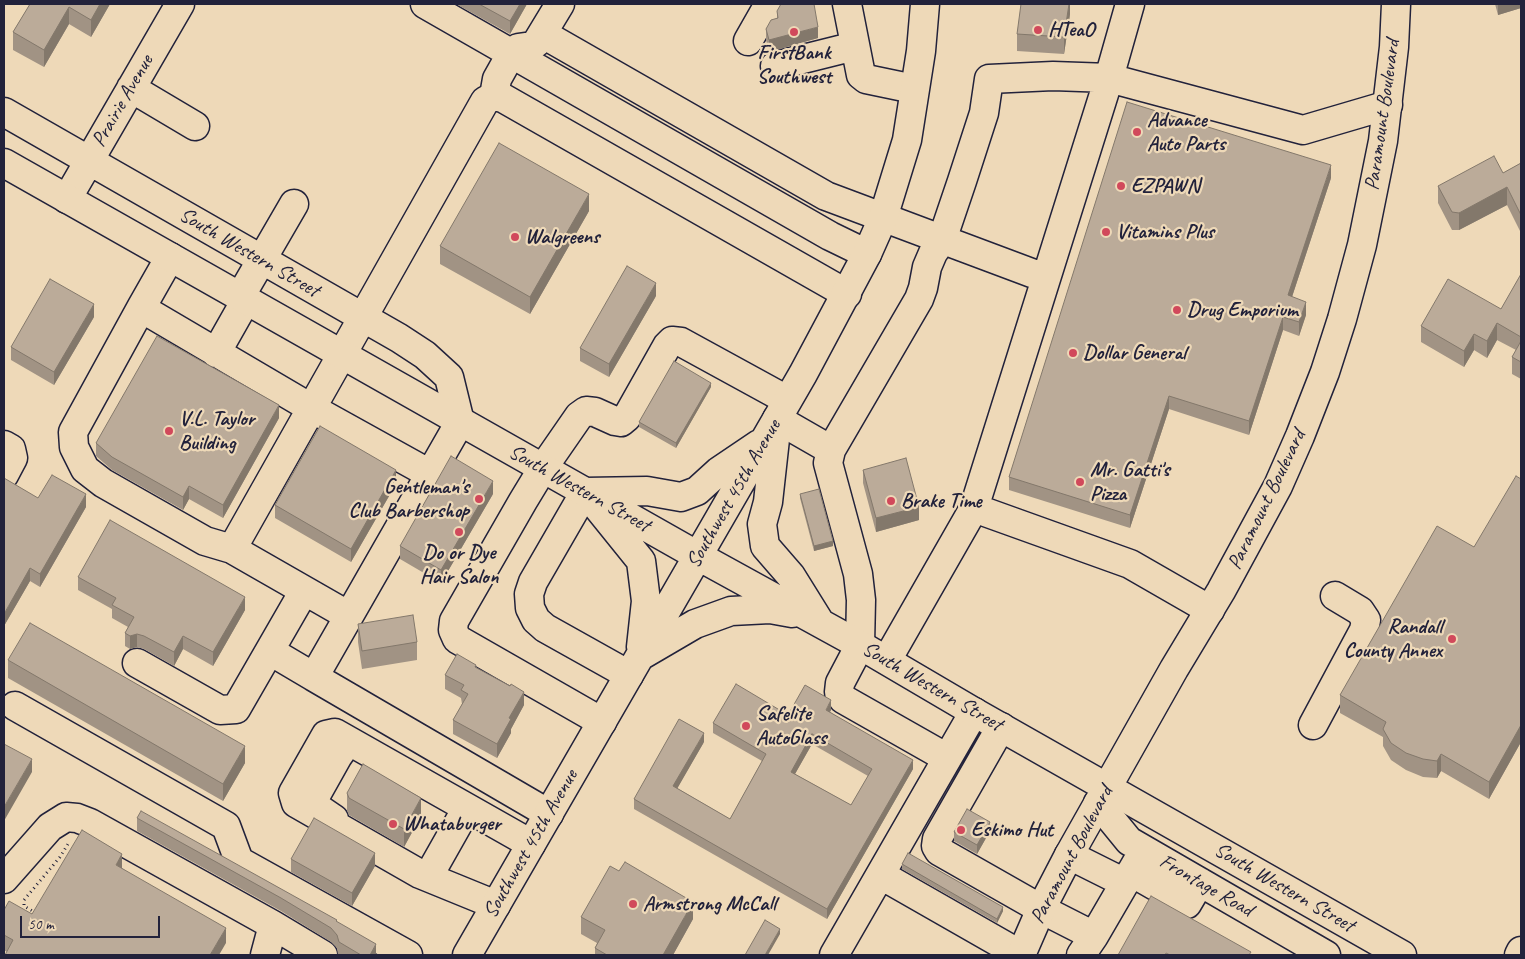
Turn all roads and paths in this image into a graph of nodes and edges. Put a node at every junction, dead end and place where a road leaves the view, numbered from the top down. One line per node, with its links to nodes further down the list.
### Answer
1 (180, 4): 15 (main road, Prairie Avenue)
2 (425, 4): 12 (main road)
3 (560, 4): 10 (main road)
4 (754, 4): 5 (main road)
5 (769, 4)
6 (846, 4): 11 (main road)
7 (925, 4): 16 (main road, Southwest 45th Avenue)
8 (1130, 4): 14 (main road)
9 (1396, 4): 18 (main road, Paramount Boulevard)
10 (543, 34): 12 (main road); 25 (main road)
11 (855, 46): 13 (main road); 16 (main road)
12 (511, 54): 17 (main road); 27 (main road)
13 (775, 66)
14 (1109, 78): 18 (main road); 26 (main road); 30 (main road)
15 (131, 88): 20 (main road); 21 (main road, Prairie Avenue)
16 (914, 90): 25 (main road, Southwest 45th Avenue)
17 (494, 96): 31 (main road); 34 (main road)
18 (1388, 105): 51 (main road, Paramount Boulevard)
19 (4, 112): 21 (main road, South Western Street)
20 (195, 126)
21 (89, 161): 23 (main road, Prairie Avenue); 29 (main road, South Western Street)
22 (4, 163): 23 (main road, South Western Street)
23 (67, 199): 28 (main road, South Western Street)
24 (294, 204): 29 (main road)
25 (883, 218): 26 (main road); 27 (main road, Southwest 45th Avenue)
26 (942, 240): 30 (main road); 41 (main road)
27 (867, 254): 31 (main road, Southwest 45th Avenue)
28 (170, 257): 32 (main road, South Western Street); 33 (main road)
29 (261, 260): 32 (main road); 34 (main road, South Western Street)
30 (1045, 278): 46 (main road)
31 (847, 294): 38 (main road, Southwest 45th Avenue)
32 (243, 299): 35 (main road); 36 (main road, South Western Street)
33 (141, 308): 35 (main road); 47 (main road)
34 (363, 318): 36 (main road); 39 (main road, South Western Street)
35 (216, 352): 37 (main road)
36 (343, 355): 37 (main road); 39 (main road, South Western Street)
37 (311, 408): 43 (main road); 47 (main road)
38 (776, 420): 41 (main road); 42 (main road); 45 (main road); 48 (main road, Southwest 45th Avenue); 53 (main road)
39 (460, 422): 42 (main road, South Western Street); 43 (main road)
40 (4, 445): 44 (main road)
41 (831, 450): 54 (main road)
42 (543, 468): 45 (main road, South Western Street); 62 (main road)
43 (430, 474): 52 (main road)
44 (4, 475)
45 (585, 492): 48 (main road, South Western Street); 58 (main road); 58 (main road)
46 (974, 508): 51 (main road); 56 (main road)
47 (232, 549): 49 (main road)
48 (698, 556): 53 (main road, South Western Street); 58 (main road, Southwest 45th Avenue)
49 (304, 590): 52 (main road); 55 (main road)
50 (1335, 596): 63 (main road)
51 (1210, 610): 66 (main road, Paramount Boulevard)
52 (349, 616): 59 (main road)
53 (814, 619): 54 (main road, South Western Street); 58 (main road)
54 (860, 645): 56 (main road, South Western Street); 65 (main road)
55 (270, 650): 57 (main road); 59 (main road)
56 (887, 660): 61 (main road, South Western Street)
57 (137, 663)
58 (635, 665): 62 (main road, Southwest 45th Avenue)
59 (314, 677): 68 (main road)
60 (15, 706): 85 (main road)
61 (974, 712): 64 (main road, South Western Street); 65 (main road)
62 (602, 722): 68 (main road, Southwest 45th Avenue)
63 (1313, 726)
64 (1001, 727): 66 (main road, South Western Street); 77 (main road)
65 (947, 758): 74 (main road)
66 (1102, 795): 71 (main road, Paramount Boulevard); 72 (main road, Frontage Road); 82 (main road, South Western Street)
67 (468, 808): 70 (main road); 73 (main road); 73 (main road)
68 (549, 814): 70 (main road, Southwest 45th Avenue)
69 (50, 827): 75 (main road); 78 (path); 79 (main road)
70 (531, 844): 76 (main road, Southwest 45th Avenue)
71 (1069, 855): 72 (main road); 77 (main road, Paramount Boulevard)
72 (1133, 868): 80 (main road); 89 (main road, Frontage Road)
73 (418, 872): 76 (main road)
74 (880, 875): 87 (main road); 88 (main road)
75 (4, 879)
76 (496, 905): 86 (main road, Southwest 45th Avenue)
77 (1041, 909): 80 (main road); 88 (main road, Paramount Boulevard)
78 (41, 915)
79 (272, 925): 83 (main road); 84 (main road)
80 (1087, 946)
81 (1521, 951): 90 (main road)
82 (1393, 953)
83 (265, 955)
84 (324, 955)
85 (408, 955)
86 (467, 955)
87 (834, 955)
88 (1021, 955)
89 (1326, 955)
90 (1519, 955)

